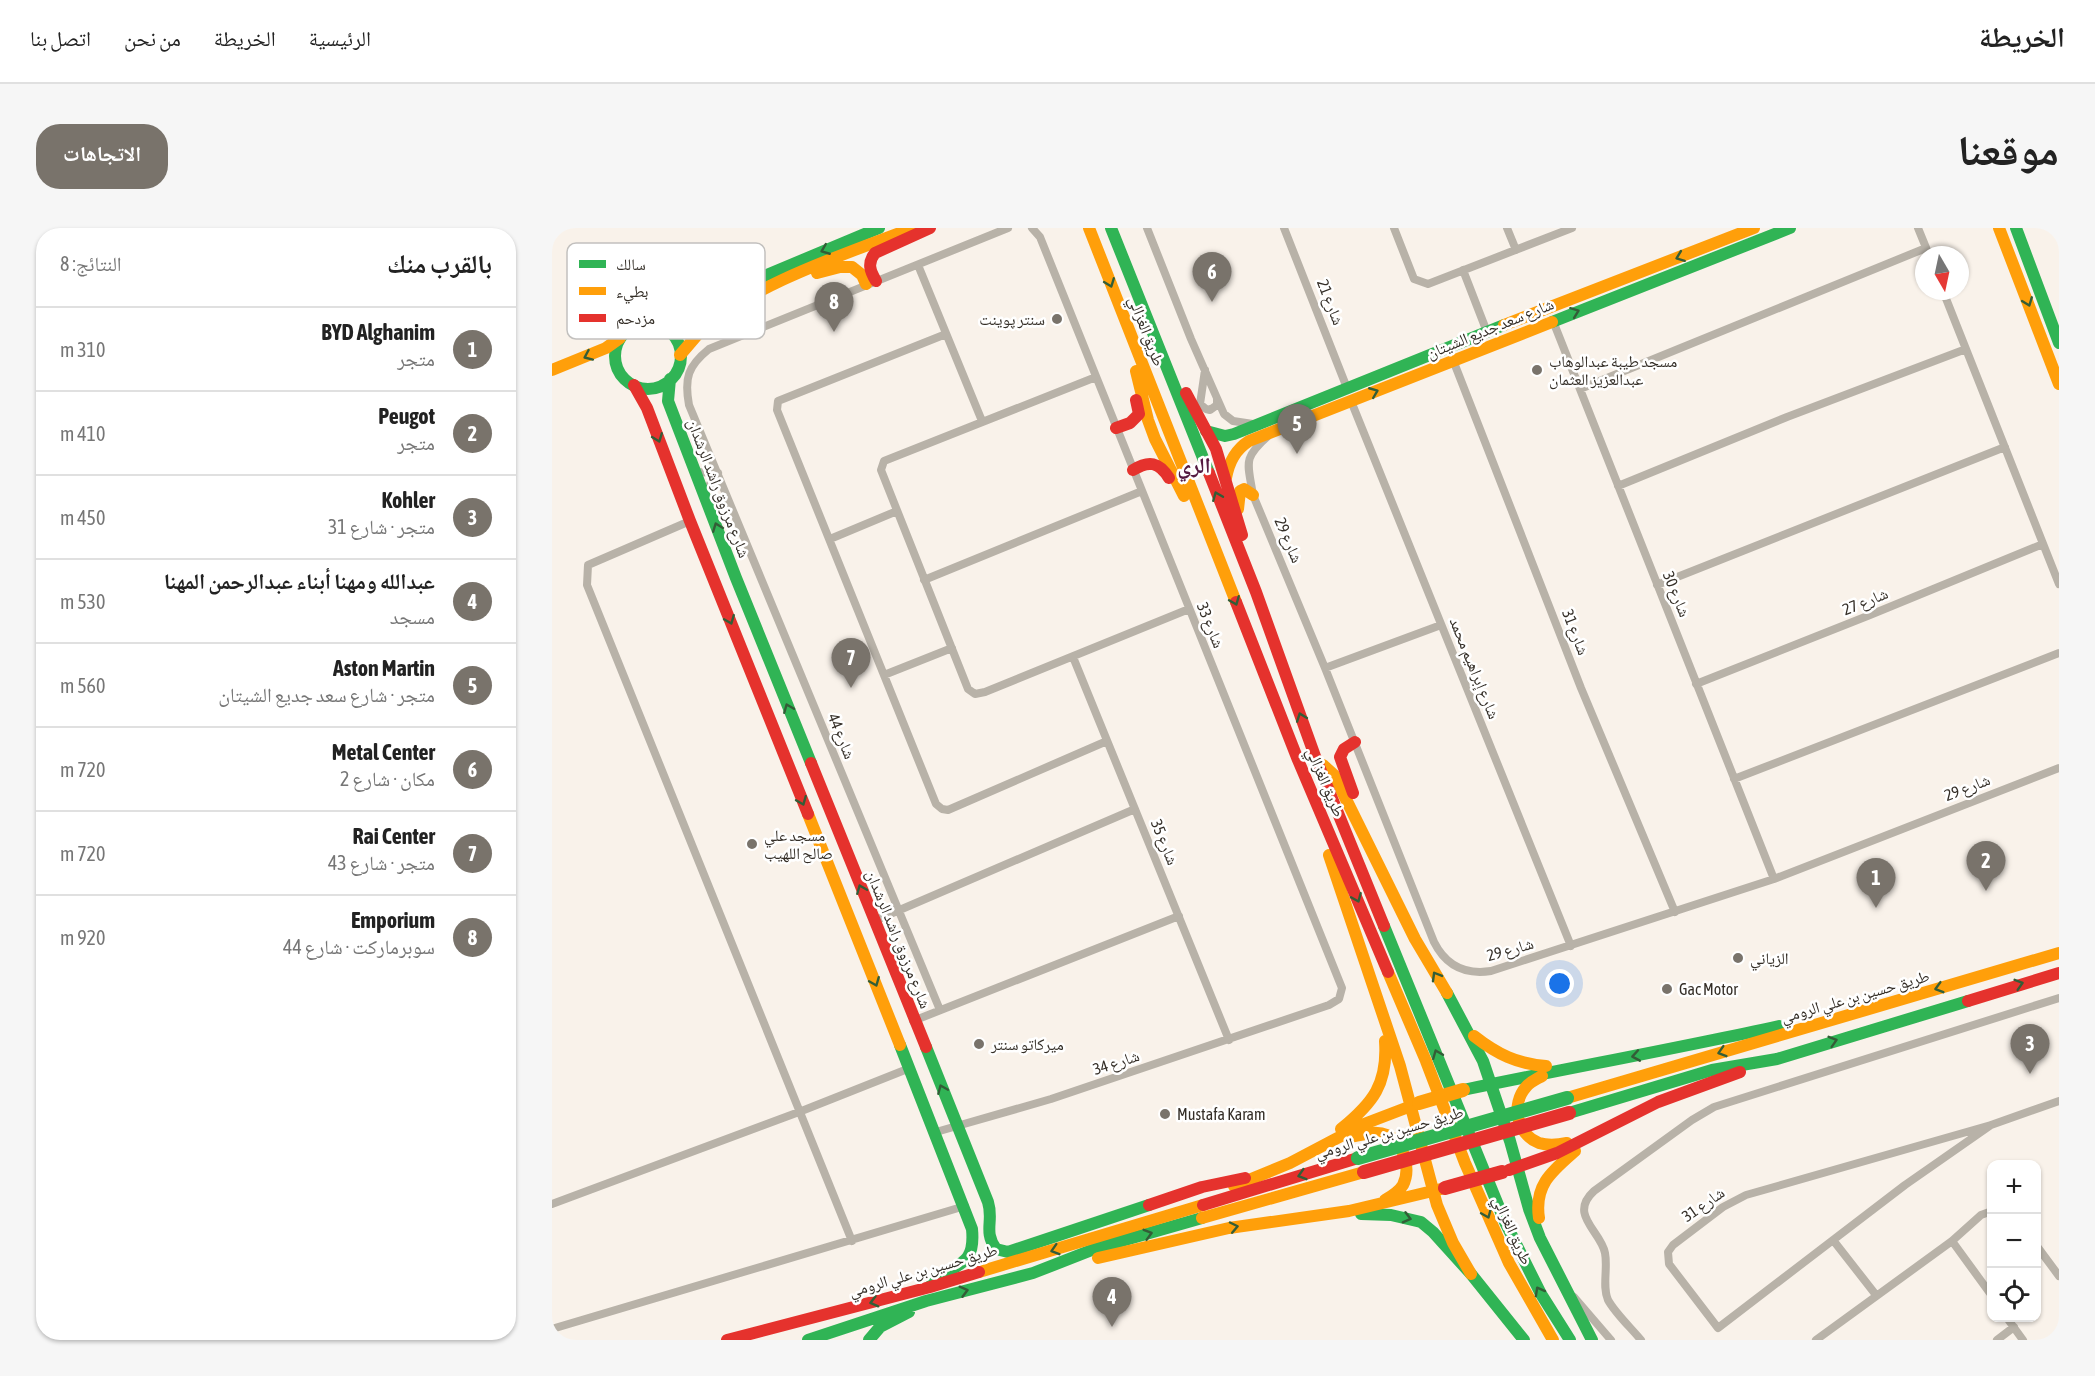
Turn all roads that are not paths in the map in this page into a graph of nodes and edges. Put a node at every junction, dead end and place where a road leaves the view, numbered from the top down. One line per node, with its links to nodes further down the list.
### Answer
1 (879, 228): 29 (main road, one-way to 29)
2 (913, 228): 30 (main road)
3 (930, 228): 31 (main road)
4 (1008, 228): 26 (street, شارع 44)
5 (1032, 228): 52 (street, شارع 33)
6 (1089, 228): 37 (main road, طريق الغزالي, one-way to 37)
7 (1111, 228): 35 (main road, طريق الغزالي)
8 (1147, 228): 50 (street)
9 (1284, 228): 57 (street, شارع 21)
10 (1394, 228): 28 (street)
11 (1507, 228): 22 (street)
12 (1572, 228): 22 (street)
13 (1754, 228): 19 (main road, شارع سعد جديع الشيتان)
14 (1790, 228): 19 (main road, شارع سعد جديع الشيتان)
15 (1918, 228): 20 (street)
16 (1999, 228): 21 (main road)
17 (2016, 228): 18 (main road)
18 (2022, 243): 21 (main road); 25 (main road)
19 (1732, 244): 23 (main road, شارع سعد جديع الشيتان)
20 (1925, 246)
21 (2006, 246): 27 (main road)
22 (1516, 250): 28 (street)
23 (1710, 253): 34 (main road, شارع سعد جديع الشيتان, one-way to 23); 38 (main road, شارع سعد جديع الشيتان, one-way to 38)
24 (1915, 256): 56 (street)
25 (2029, 262): 27 (main road); 45 (main road)
26 (918, 265): 31 (street, شارع 44); 39 (street)
27 (2015, 268): 54 (main road, one-way to 54)
28 (1463, 270): 38 (street)
29 (765, 276)
30 (790, 277): 31 (main road); 32 (main road)
31 (871, 283): 36 (street, شارع 44)
32 (765, 290)
33 (1947, 300): 46 (street)
34 (1553, 321): 48 (main road, شارع سعد جديع الشيتان); 56 (street, شارع 30)
35 (1148, 322): 63 (main road); 86 (main road, طريق الغزالي, one-way to 35)
36 (765, 326)
37 (1128, 330): 49 (main road); 80 (main road, طريق الغزالي)
38 (1486, 332): 57 (main road, شارع سعد جديع الشيتان)
39 (946, 334): 60 (street); 78 (street)
40 (618, 339): 51 (main road, one-way to 51)
41 (620, 339): 55 (main road)
42 (676, 339): 47 (main road)
43 (692, 339): 47 (main road)
44 (734, 339): 68 (street, شارع 44)
45 (2059, 342)
46 (1966, 349): 65 (street); 70 (street)
47 (680, 355): 53 (main road)
48 (1453, 360): 57 (main road, شارع سعد جديع الشيتان, one-way to 48); 107 (street, شارع 31)
49 (1134, 362): 62 (main road); 74 (main road)
50 (1205, 369): 58 (street); 58 (street)
51 (552, 370)
52 (1096, 377): 60 (street); 62 (street, شارع 33)
53 (670, 379): 55 (main road); 67 (main road, شارع مرزوق راشد الرشدان)
54 (2059, 384)
55 (634, 385): 76 (main road, one-way to 76)
56 (1580, 389): 70 (street, شارع 30)
57 (1349, 394): 59 (main road, شارع سعد جديع الشيتان); 88 (street, شارع إبراهيم محمد)
58 (1217, 399): 61 (street)
59 (1304, 413): 61 (main road, شارع سعد جديع الشيتان); 64 (main road, شارع سعد جديع الشيتان)
60 (982, 421): 75 (street)
61 (1259, 424): 63 (main road, شارع سعد جديع الشيتان)
62 (1116, 428): 66 (street, شارع 33)
63 (1206, 431): 69 (main road)
64 (1272, 432): 69 (main road, شارع سعد جديع الشيتان); 73 (street, شارع 29)
65 (2005, 447): 79 (street); 85 (street)
66 (1133, 470): 71 (street, شارع 33); 74 (main road)
67 (696, 472): 68 (street); 72 (main road, شارع مرزوق راشد الرشدان)
68 (718, 473): 72 (street); 106 (street, شارع 44)
69 (1226, 482): 77 (main road)
70 (1618, 486): 85 (street, شارع 30)
71 (1142, 491): 82 (street); 87 (street, شارع 33)
72 (705, 494): 81 (main road, شارع مرزوق راشد الرشدان, one-way to 72)
73 (1253, 495): 77 (main road); 92 (street, شارع 29)
74 (1188, 507): 80 (main road)
75 (897, 511): 78 (street); 82 (street)
76 (690, 521): 84 (main road); 127 (street)
77 (1240, 524): 86 (main road)
78 (830, 538): 93 (street)
79 (2043, 544): 83 (street); 94 (street, شارع 27)
80 (1221, 565): 98 (main road, طريق الغزالي, one-way to 98)
81 (736, 578): 84 (main road); 103 (main road, شارع مرزوق راشد الرشدان, one-way to 81)
82 (924, 580): 89 (street)
83 (2059, 584)
84 (715, 585): 104 (main road, one-way to 104)
85 (1657, 585): 94 (street, شارع 30)
86 (1256, 592): 97 (main road, طريق الغزالي, one-way to 86)
87 (1189, 609): 91 (street); 116 (street, شارع 33)
88 (1442, 625): 92 (street); 110 (street, شارع إبراهيم محمد)
89 (952, 648): 91 (street); 93 (street)
90 (2059, 653): 100 (street)
91 (1073, 657): 95 (street, شارع 35)
92 (1325, 669): 96 (street, شارع 29)
93 (884, 675): 95 (street)
94 (1696, 684): 100 (street, شارع 30)
95 (1107, 741): 101 (street, شارع 35)
96 (1355, 742): 102 (main road); 110 (street, شارع 29)
97 (1316, 759): 102 (main road); 167 (main road, طريق الغزالي, one-way to 97)
98 (1298, 760): 113 (main road); 166 (main road, طريق الغزالي, one-way to 166)
99 (2059, 768): 105 (street, شارع 29)
100 (1734, 780): 105 (street, شارع 30)
101 (1135, 809): 106 (street); 108 (street, شارع 35)
102 (1371, 850): 119 (main road, one-way to 102)
103 (848, 856): 104 (main road); 109 (main road, شارع مرزوق راشد الرشدان, one-way to 103)
104 (827, 862): 123 (main road, one-way to 123)
105 (1774, 879): 107 (street, شارع 29)
106 (898, 911): 109 (street); 115 (street, شارع 44)
107 (1676, 912): 110 (street, شارع 29)
108 (1179, 916): 115 (street); 120 (street, شارع 35)
109 (874, 921): 118 (main road, شارع مرزوق راشد الرشدان)
110 (1571, 946)
111 (2059, 953): 117 (main road, طريق حسين بن علي الرومي, one-way to 117)
112 (2059, 973): 121 (main road, طريق حسين بن علي الرومي, one-way to 112)
113 (1374, 991): 126 (main road); 133 (main road)
114 (2059, 998): 170 (street)
115 (940, 1010): 118 (street)
116 (1303, 1014): 120 (street, شارع 34)
117 (1838, 1017): 122 (main road, one-way to 122); 145 (main road, طريق حسين بن علي الرومي, one-way to 145, bridge)
118 (913, 1020): 128 (main road, شارع مرزوق راشد الرشدان, one-way to 118)
119 (1468, 1030): 122 (main road); 124 (main road)
120 (1229, 1040): 128 (street, شارع 34)
121 (1777, 1059): 130 (main road); 152 (main road, طريق حسين بن علي الرومي, one-way to 121, bridge)
122 (1576, 1066): 124 (main road); 130 (main road)
123 (910, 1068): 127 (street); 131 (main road)
124 (1491, 1084): 126 (main road, bridge); 135 (main road)
125 (2059, 1101): 129 (street, شارع 31)
126 (1415, 1105): 132 (main road); 138 (main road)
127 (799, 1113): 139 (street); 147 (street)
128 (957, 1125): 131 (street, شارع 34); 134 (main road, شارع مرزوق راشد الرشدان)
129 (1991, 1125): 146 (street, شارع 31); 146 (street, شارع 31)
130 (1603, 1130): 135 (main road); 150 (main road)
131 (936, 1132): 136 (main road)
132 (1342, 1136): 133 (main road); 141 (main road)
133 (1316, 1149): 137 (main road)
134 (974, 1167): 136 (main road); 144 (main road, شارع مرزوق راشد الرشدان)
135 (1518, 1168): 138 (main road, bridge); 150 (main road)
136 (953, 1174): 140 (main road)
137 (1263, 1175): 144 (main road, شارع مرزوق راشد الرشدان); 145 (main road)
138 (1439, 1190): 141 (main road); 153 (main road)
139 (552, 1204)
140 (965, 1206): 143 (main road); 147 (street)
141 (1349, 1211): 152 (main road, one-way to 141); 153 (main road, one-way to 153)
142 (1987, 1213): 148 (street)
143 (971, 1221): 144 (main road); 154 (main road)
144 (989, 1224)
145 (1136, 1225): 154 (main road, طريق حسين بن علي الرومي, one-way to 154)
146 (1833, 1240): 157 (street)
147 (852, 1241): 161 (street)
148 (1952, 1241): 156 (street); 157 (street)
149 (2041, 1250): 151 (street)
150 (1553, 1265): 155 (main road)
151 (2058, 1271)
152 (1033, 1273): 158 (main road, طريق حسين بن علي الرومي, one-way to 152)
153 (1471, 1274): 165 (main road)
154 (930, 1287): 162 (main road, طريق حسين بن علي الرومي, one-way to 162)
155 (1564, 1288): 168 (main road); 169 (street)
156 (1987, 1289)
157 (1876, 1295): 171 (street)
158 (926, 1302): 163 (main road, طريق حسين بن علي الرومي); 164 (main road)
159 (2010, 1322): 160 (street)
160 (2014, 1327): 172 (street); 173 (street)
161 (552, 1329)
162 (727, 1340)
163 (808, 1340)
164 (869, 1340)
165 (1524, 1340)
166 (1553, 1340)
167 (1570, 1340)
168 (1592, 1340)
169 (1611, 1340)
170 (1641, 1340)
171 (1816, 1340)
172 (1997, 1340)
173 (2024, 1340)

